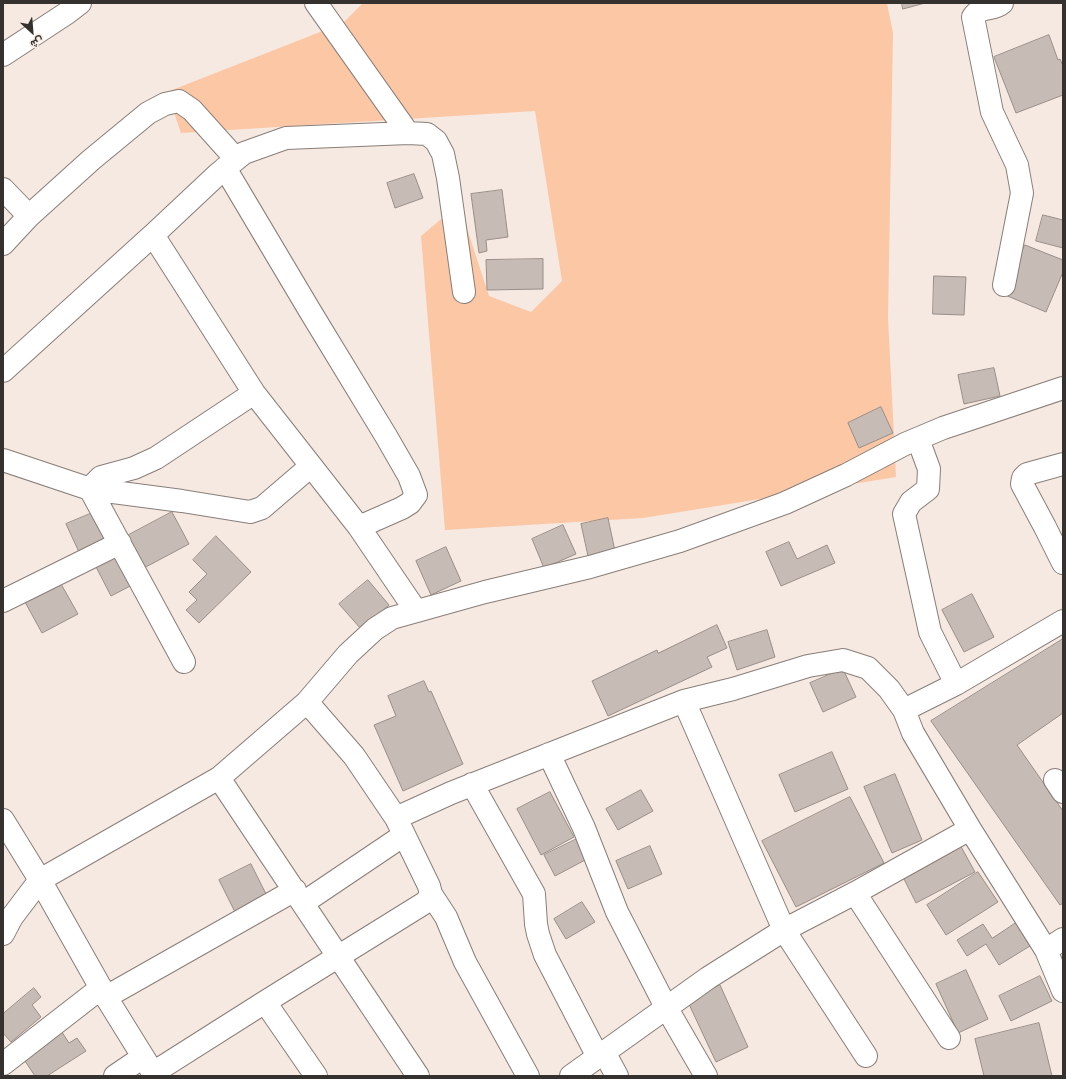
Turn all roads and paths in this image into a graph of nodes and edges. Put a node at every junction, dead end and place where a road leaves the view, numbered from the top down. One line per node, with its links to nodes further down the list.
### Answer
1 (80, 3): 4 (street)
2 (316, 3): 5 (street)
3 (1002, 3): 11 (street)
4 (3, 55)
5 (408, 133): 6 (street); 12 (street)
6 (231, 163): 8 (street); 9 (street); 21 (street)
7 (3, 189): 8 (street)
8 (29, 216): 10 (street)
9 (153, 235): 13 (street); 15 (street)
10 (3, 244)
11 (1004, 285)
12 (464, 292)
13 (3, 371)
14 (1063, 388): 16 (street)
15 (254, 393): 19 (street); 20 (street)
16 (918, 439): 25 (street); 28 (street)
17 (3, 460): 20 (street)
18 (1063, 464): 23 (street)
19 (311, 466): 20 (street); 21 (street)
20 (90, 490): 22 (street)
21 (359, 527): 25 (street)
22 (120, 543): 24 (street); 27 (street)
23 (1063, 563)
24 (3, 601)
25 (416, 611): 30 (street)
26 (1063, 621): 28 (street)
27 (184, 662)
28 (956, 684): 31 (street)
29 (684, 700): 31 (street); 32 (street); 42 (street)
30 (307, 702): 33 (street); 36 (street)
31 (904, 710): 37 (street)
32 (549, 754): 34 (street); 49 (street)
33 (219, 778): 38 (street); 41 (street)
34 (472, 784): 36 (street); 51 (street)
35 (4, 822): 38 (street)
36 (400, 826): 40 (street); 41 (street)
37 (970, 829): 39 (street); 44 (street)
38 (40, 880): 43 (street); 47 (street)
39 (855, 893): 42 (street); 50 (street)
40 (431, 894): 45 (street); 58 (street)
41 (299, 897): 45 (street); 47 (street)
42 (784, 930): 49 (street); 52 (street)
43 (3, 934)
44 (1055, 944): 46 (street)
45 (339, 956): 48 (street); 57 (street)
46 (1063, 991)
47 (104, 993): 53 (street); 54 (street)
48 (265, 1002): 54 (street); 56 (street)
49 (666, 1007): 51 (street); 61 (street)
50 (949, 1038)
51 (601, 1054): 59 (street); 60 (street)
52 (866, 1056)
53 (7, 1068)
54 (150, 1068): 55 (street)
55 (115, 1076)
56 (316, 1076)
57 (418, 1076)
58 (528, 1076)
59 (571, 1076)
60 (617, 1076)
61 (706, 1076)

